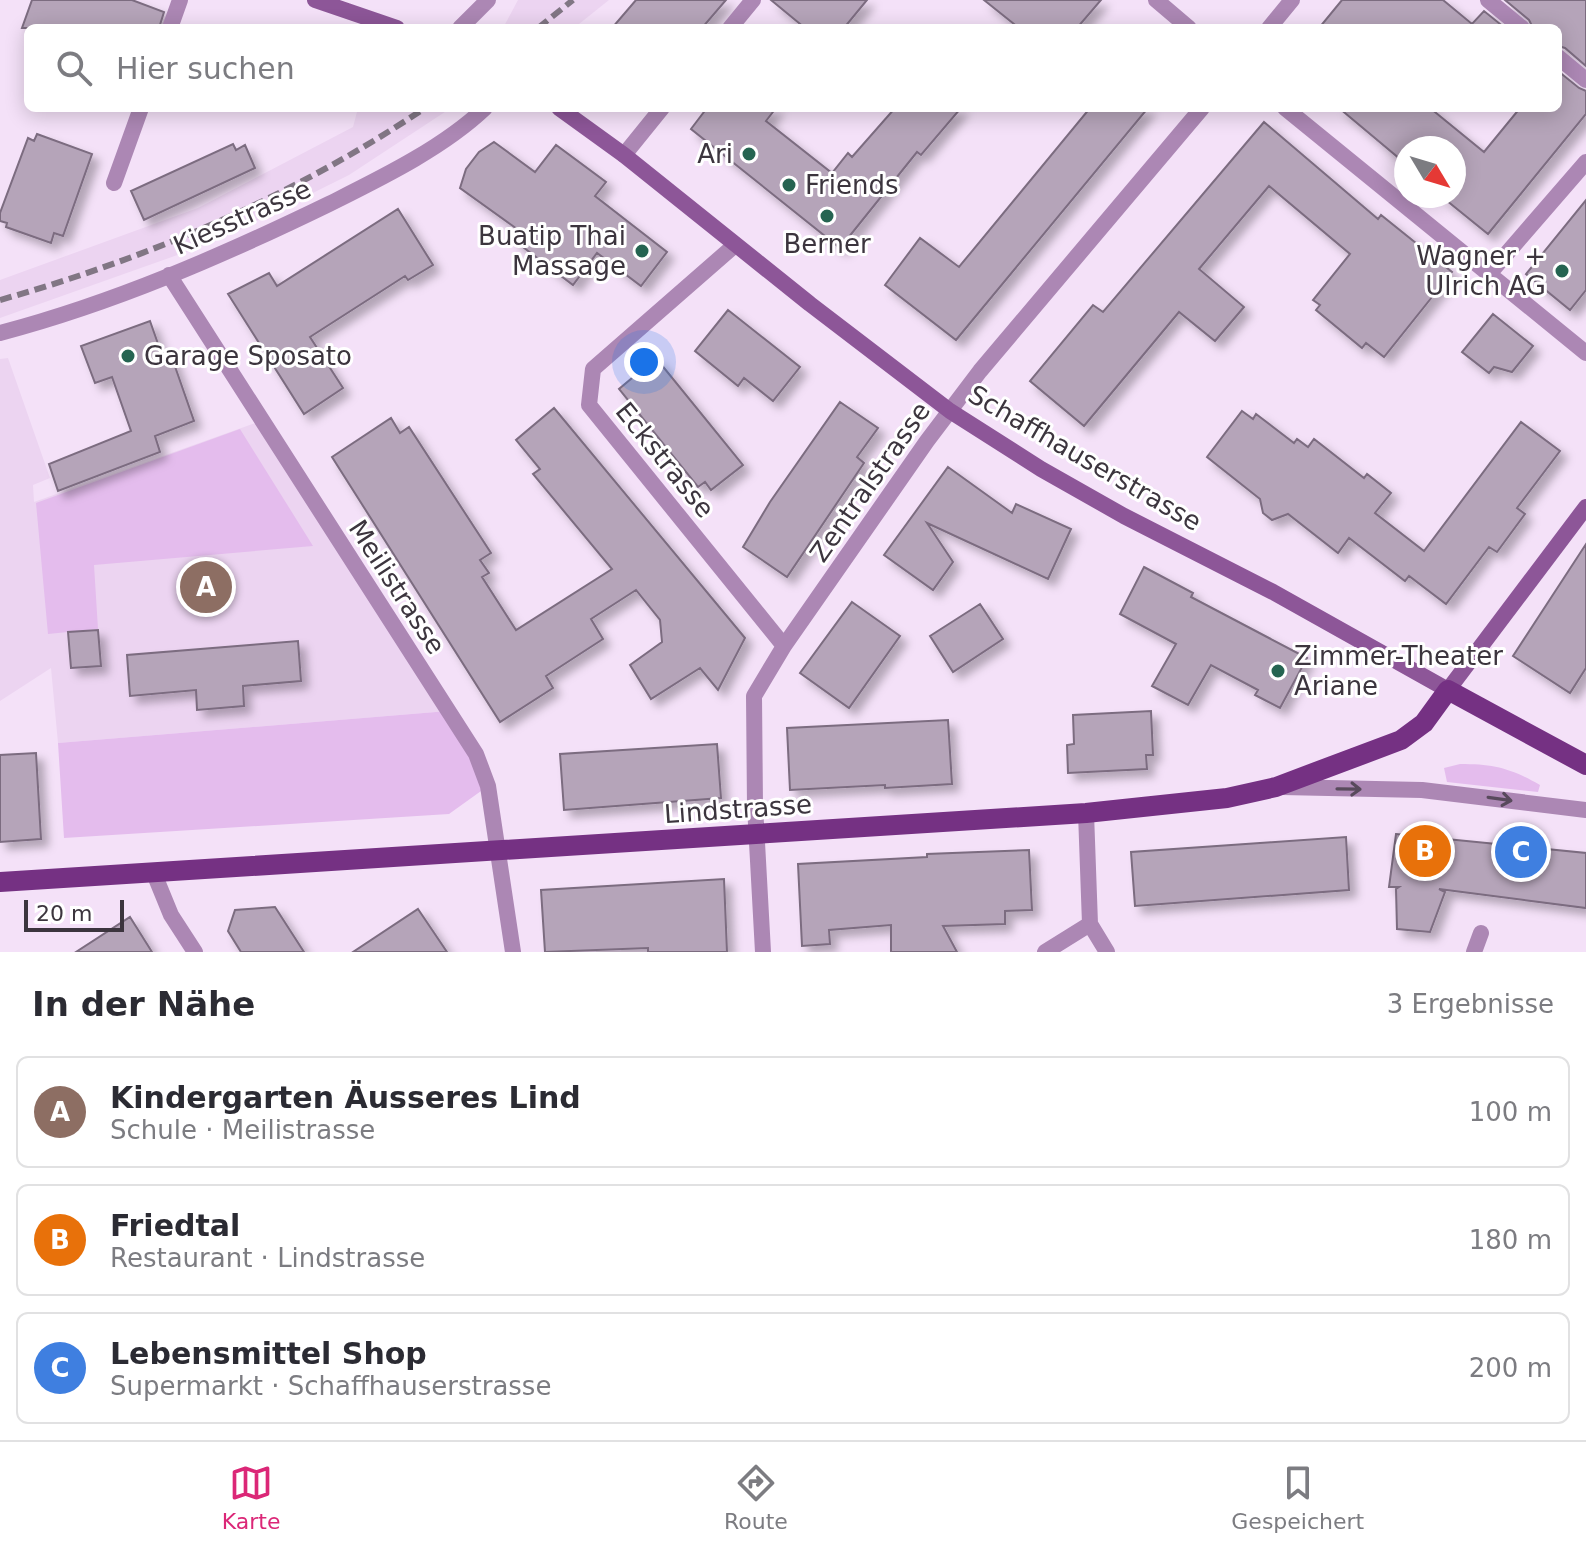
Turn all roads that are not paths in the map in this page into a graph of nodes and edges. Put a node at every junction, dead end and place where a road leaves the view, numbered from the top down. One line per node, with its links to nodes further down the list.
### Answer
1 (180, 0): 8 (street)
2 (315, 0): 9 (main road)
3 (488, 0): 10 (street)
4 (753, 0): 11 (street)
5 (1156, 0): 12 (street)
6 (1292, 0): 13 (street)
7 (1488, 0): 14 (street)
8 (171, 24)
9 (385, 24)
10 (464, 24)
11 (733, 24)
12 (1184, 24)
13 (1272, 24)
14 (1517, 24)
15 (1562, 60): 16 (street)
16 (1586, 80)
17 (140, 112): 25 (street)
18 (480, 112): 28 (street, Kiesstrasse)
19 (565, 112): 23 (main road, Schaffhauserstrasse)
20 (659, 112): 23 (street)
21 (1199, 112): 31 (street, Zentralstrasse)
22 (1290, 112): 27 (street)
23 (624, 155): 26 (main road, Schaffhauserstrasse)
24 (1586, 162): 27 (street)
25 (114, 183)
26 (735, 245): 31 (main road, Schaffhauserstrasse); 33 (street, Eckstrasse)
27 (1489, 274): 30 (street)
28 (169, 275): 29 (street, Kiesstrasse); 40 (street, Meilistrasse)
29 (0, 333)
30 (1586, 353)
31 (950, 411): 33 (street, Zentralstrasse); 34 (main road, Schaffhauserstrasse)
32 (1586, 507): 34 (main road)
33 (784, 646): 39 (street, Zentralstrasse)
34 (1448, 690): 35 (main road, Schaffhauserstrasse); 36 (main road, Lindstrasse)
35 (1586, 765)
36 (1276, 787): 37 (street, one-way to 37); 38 (main road, Lindstrasse)
37 (1586, 810)
38 (1086, 813): 39 (main road, Lindstrasse); 43 (street)
39 (757, 833): 40 (main road, Lindstrasse); 47 (street, Zentralstrasse)
40 (498, 850): 41 (main road, Lindstrasse); 46 (street, Meilistrasse)
41 (153, 871): 42 (main road, Lindstrasse); 45 (street)
42 (0, 882)
43 (1090, 924): 48 (street); 49 (street)
44 (1481, 933): 50 (street)
45 (195, 952)
46 (513, 952)
47 (763, 952)
48 (1045, 952)
49 (1107, 952)
50 (1474, 952)

